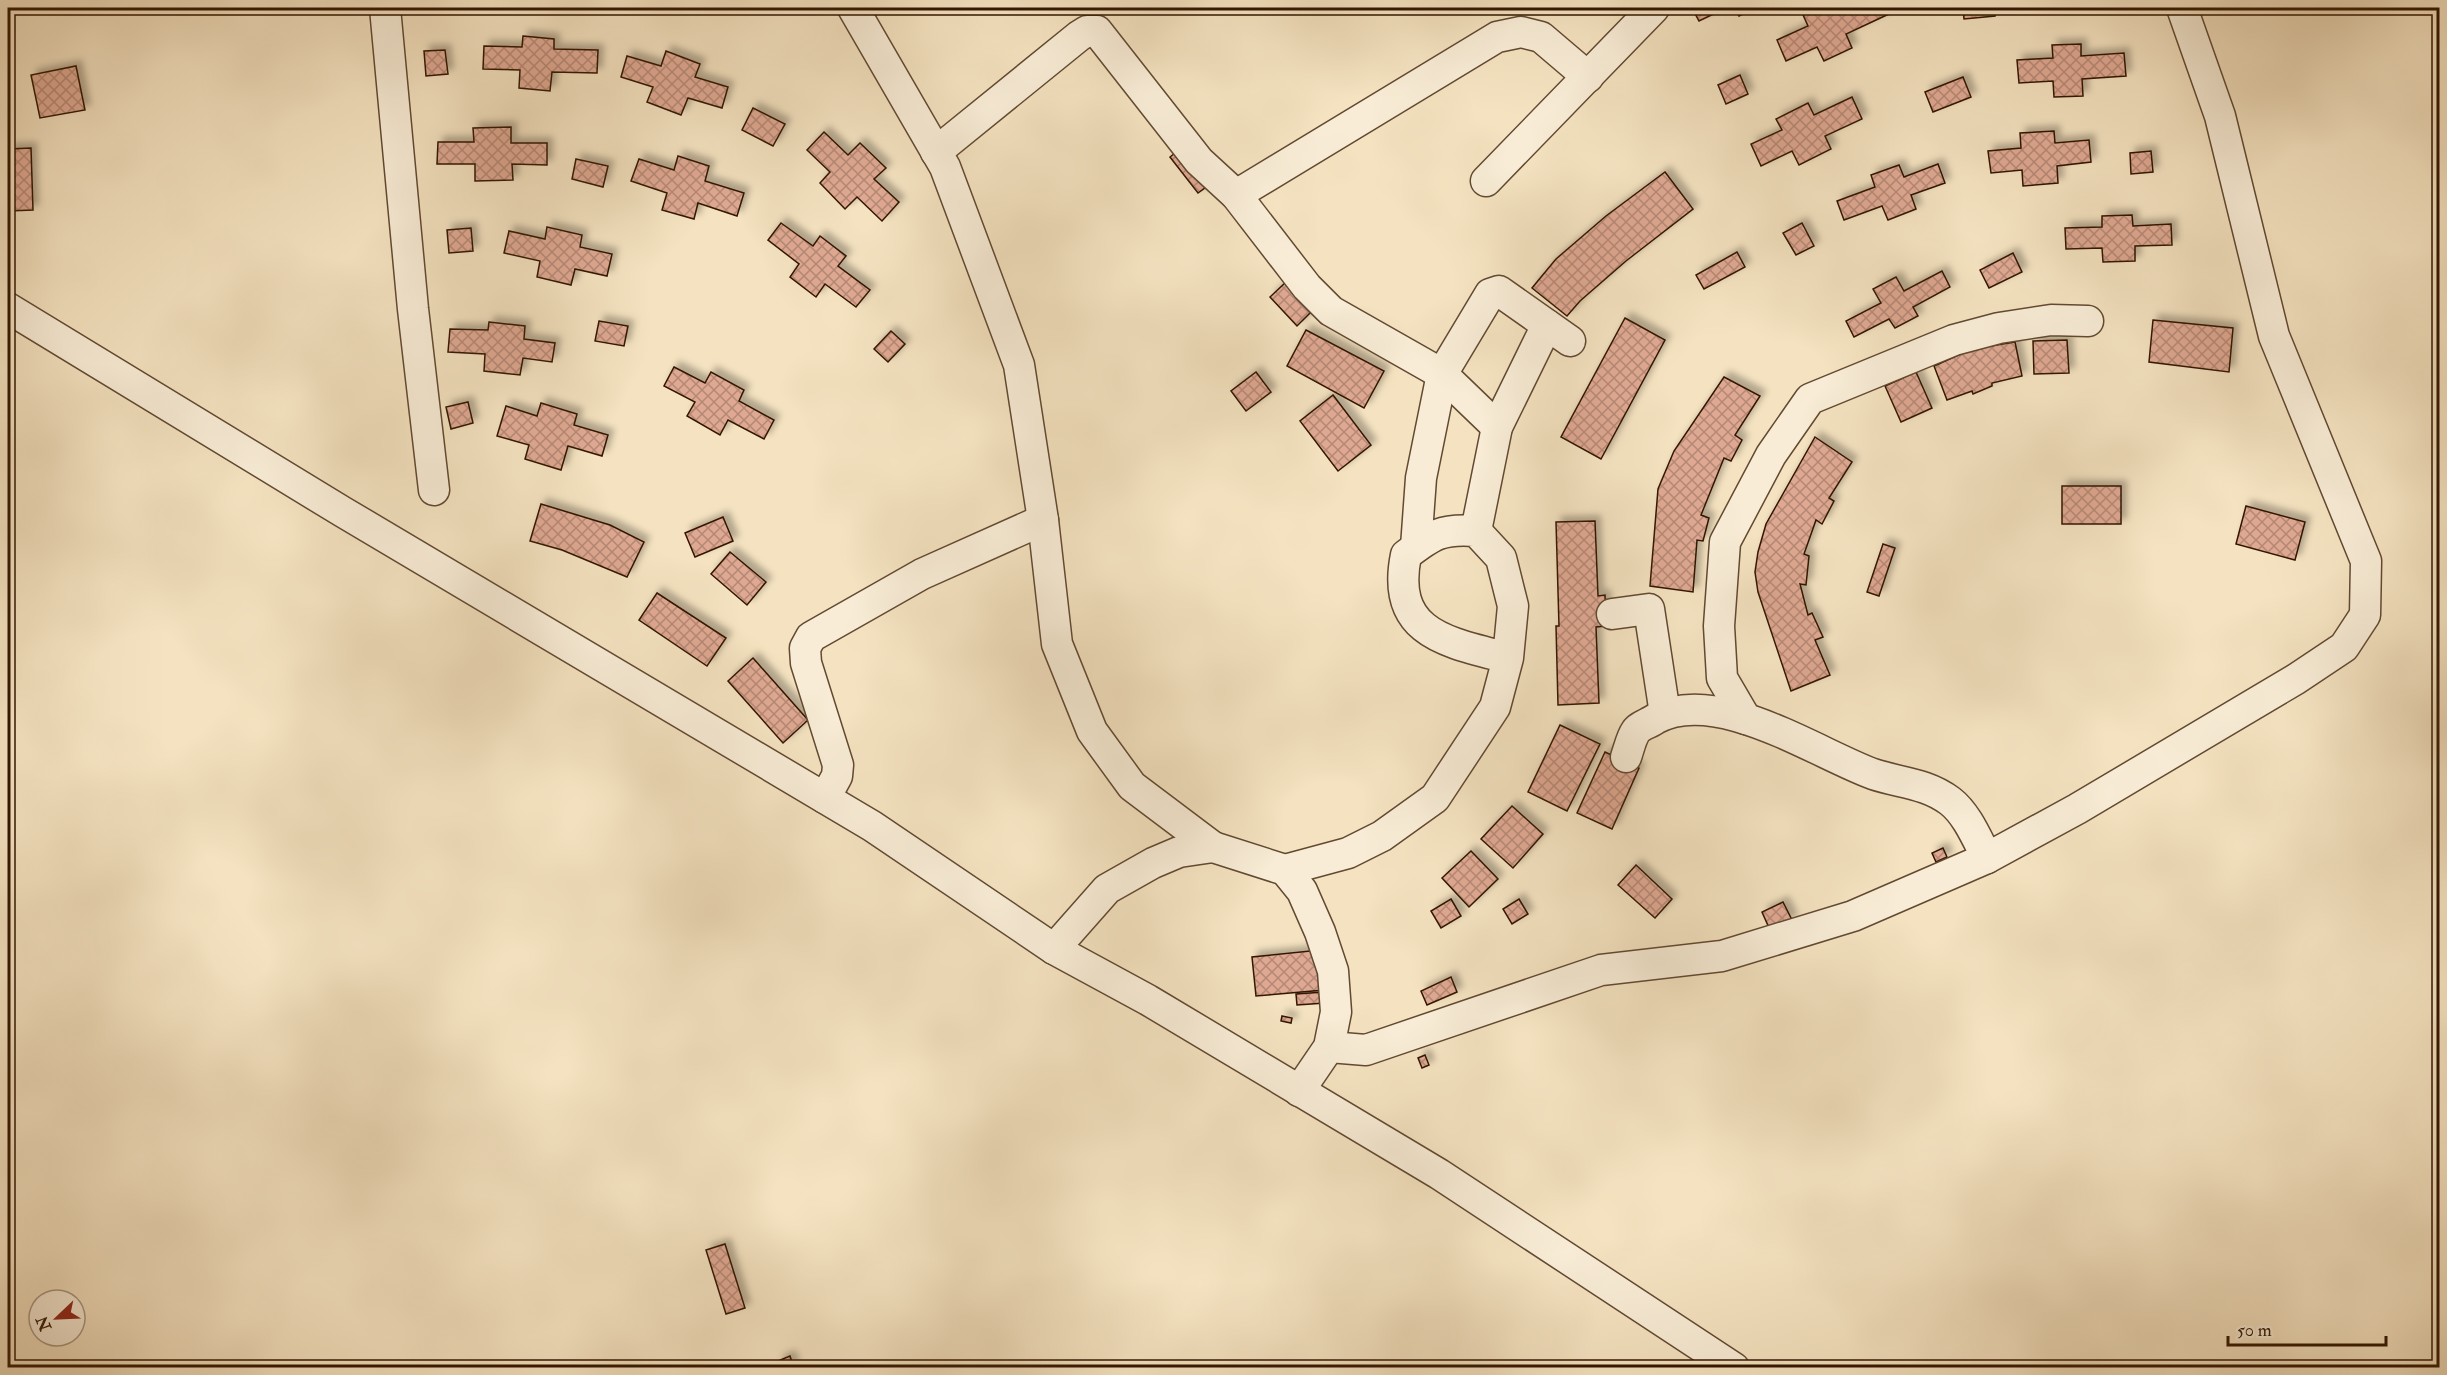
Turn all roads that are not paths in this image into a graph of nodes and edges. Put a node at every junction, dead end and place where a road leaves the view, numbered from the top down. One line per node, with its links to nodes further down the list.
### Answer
1 (385, 8): 13 (street)
2 (853, 8): 6 (street)
3 (1654, 8): 5 (street)
4 (2182, 8): 24 (street)
5 (1588, 77): 7 (street); 8 (street)
6 (936, 152): 8 (street); 14 (street)
7 (1486, 181)
8 (1236, 195): 11 (street)
9 (8, 308): 22 (street)
10 (2088, 321): 20 (street)
11 (1442, 374): 12 (street); 12 (street); 16 (street)
12 (1497, 427): 15 (street)
13 (434, 490)
14 (1043, 520): 22 (street); 23 (street)
15 (1476, 531): 16 (street); 18 (street)
16 (1416, 548): 18 (street)
17 (1612, 614): 19 (street)
18 (1508, 658): 25 (street)
19 (1665, 714): 20 (street); 21 (street)
20 (1746, 719): 24 (street)
21 (1626, 757)
22 (825, 798): 26 (street)
23 (1213, 847): 25 (street); 26 (street)
24 (1987, 858): 27 (street)
25 (1285, 870): 27 (street)
26 (1054, 949): 28 (street)
27 (1329, 1047): 28 (street)
28 (1299, 1091): 29 (street)
29 (1734, 1368)

